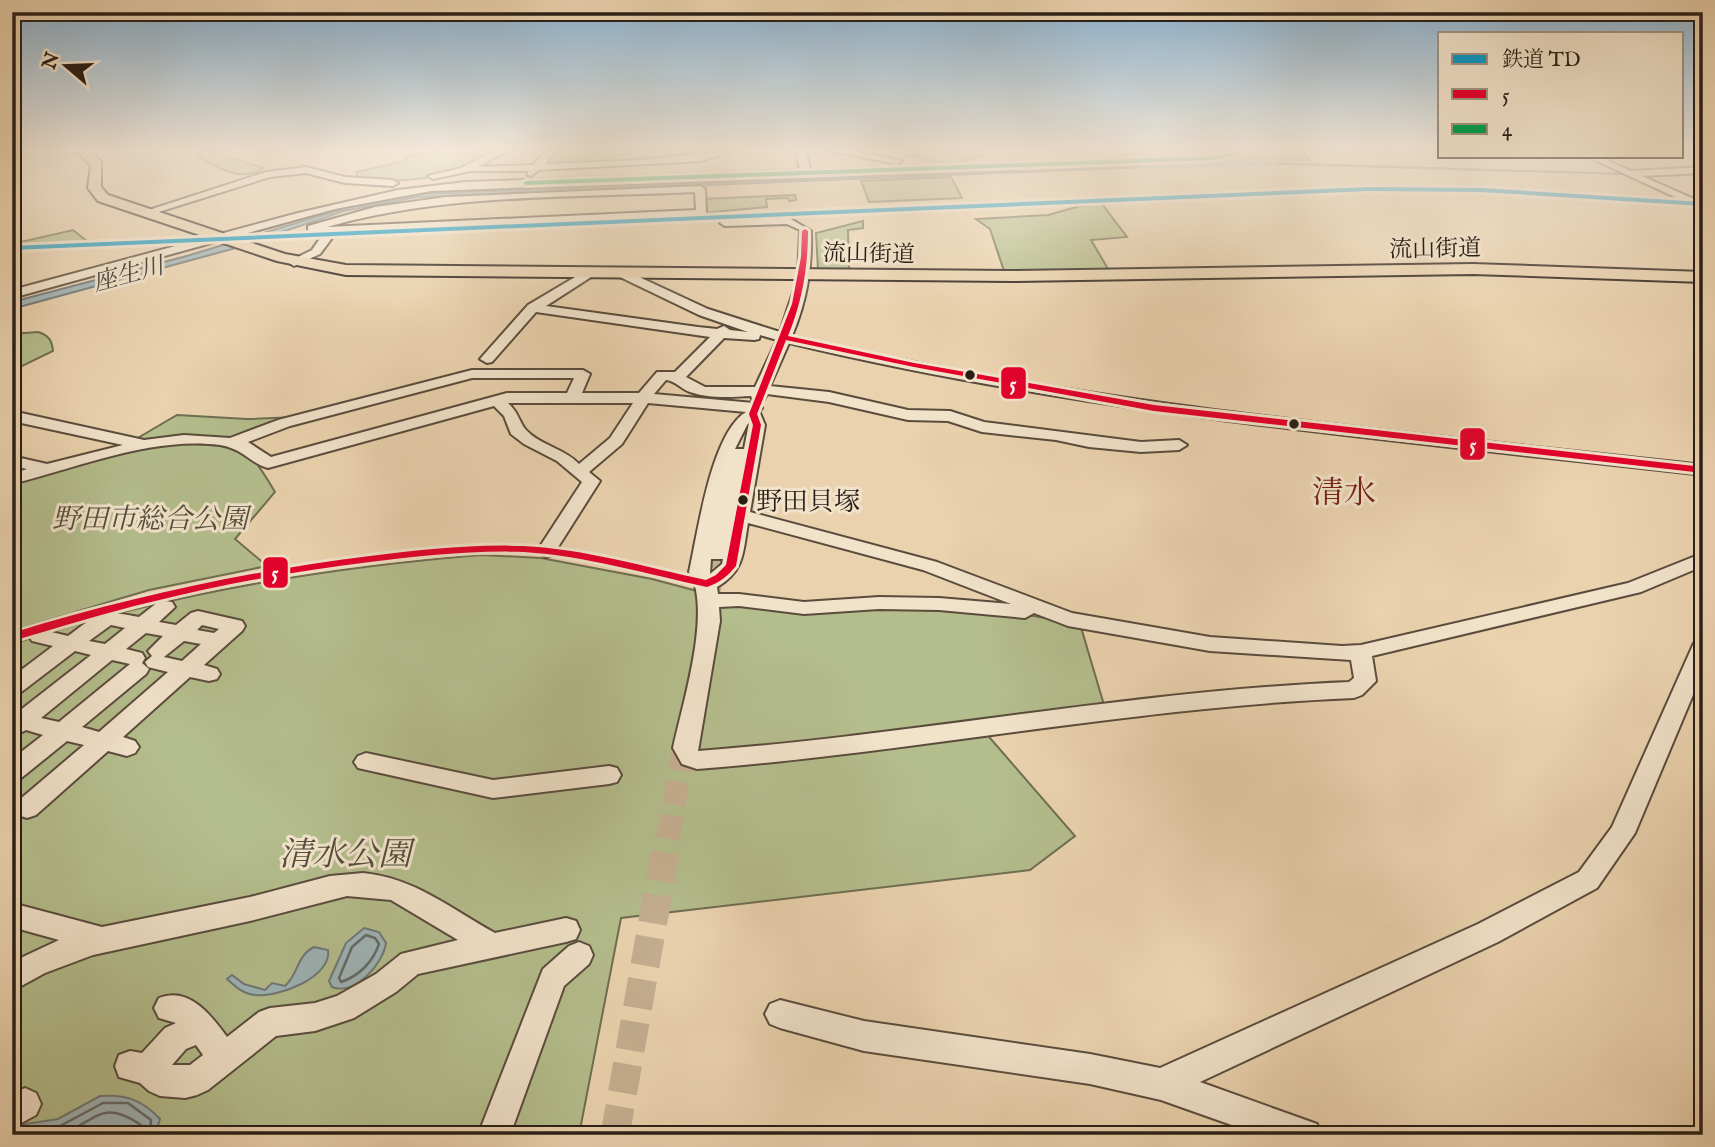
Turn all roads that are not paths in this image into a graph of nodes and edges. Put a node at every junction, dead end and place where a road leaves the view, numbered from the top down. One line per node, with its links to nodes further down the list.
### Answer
1 (119, 204): 10 (main road, 流山街道)
2 (175, 204): 10 (street)
3 (337, 204): 14 (street)
4 (420, 204): 8 (street)
5 (517, 204): 9 (street)
6 (619, 204): 9 (street)
7 (701, 204): 11 (street)
8 (388, 208): 9 (street); 13 (street)
9 (515, 208): 11 (street)
10 (148, 212): 14 (main road, 流山街道)
11 (510, 222): 13 (street)
12 (725, 223): 18 (street)
13 (332, 230): 15 (street)
14 (226, 238): 15 (main road, 流山街道); 20 (street)
15 (294, 262): 16 (main road, 流山街道)
16 (587, 274): 17 (main road, 流山街道); 21 (street)
17 (624, 274): 18 (main road, 流山街道); 22 (street)
18 (806, 275): 19 (main road, 流山街道); 25 (street)
19 (1703, 277)
20 (12, 294)
21 (533, 308): 24 (street); 26 (street)
22 (733, 323): 23 (street); 24 (street)
23 (766, 333): 24 (street); 25 (street)
24 (718, 334): 27 (street)
25 (786, 338): 29 (street); 41 (street)
26 (487, 359)
27 (678, 377): 29 (street); 31 (street)
28 (421, 388): 30 (street); 34 (street); 36 (street)
29 (761, 390): 33 (street); 38 (street)
30 (572, 398): 31 (street); 32 (street)
31 (643, 398): 33 (street); 42 (street)
32 (497, 401): 34 (street); 42 (street)
33 (753, 411): 44 (street); 46 (street); 48 (street)
34 (443, 415): 36 (street)
35 (12, 416): 37 (street)
36 (232, 443): 37 (street)
37 (143, 444): 40 (street)
38 (1179, 445)
39 (12, 461): 40 (street)
40 (49, 469): 43 (street)
41 (1703, 470)
42 (578, 473): 45 (street)
43 (12, 479)
44 (740, 517): 48 (street); 50 (street)
45 (547, 551)
46 (718, 555)
47 (1703, 559): 57 (street)
48 (708, 593): 50 (street); 57 (street)
49 (165, 607): 51 (street)
50 (1051, 614): 57 (street)
51 (143, 625): 52 (street); 54 (street); 56 (street)
52 (180, 633): 58 (street); 59 (street)
53 (39, 636): 54 (street)
54 (71, 643): 56 (street); 61 (street)
55 (1703, 645): 78 (street)
56 (109, 652): 58 (street); 62 (street)
57 (1362, 652)
58 (147, 660): 59 (street); 63 (street)
59 (186, 669): 60 (street); 64 (street)
60 (209, 674)
61 (12, 688)
62 (16, 723): 63 (street)
63 (63, 731): 64 (street); 67 (street)
64 (103, 741): 65 (street); 69 (street)
65 (127, 747)
66 (366, 762): 68 (street)
67 (12, 773)
68 (609, 775)
69 (27, 808)
70 (12, 915): 71 (street)
71 (104, 941): 72 (street); 73 (street)
72 (492, 945): 77 (street); 79 (street)
73 (12, 978)
74 (170, 1008): 76 (street)
75 (780, 1014): 78 (street)
76 (201, 1030): 77 (street); 77 (street)
77 (224, 1058)
78 (1161, 1084): 80 (street)
79 (494, 1135)
80 (1306, 1135)

